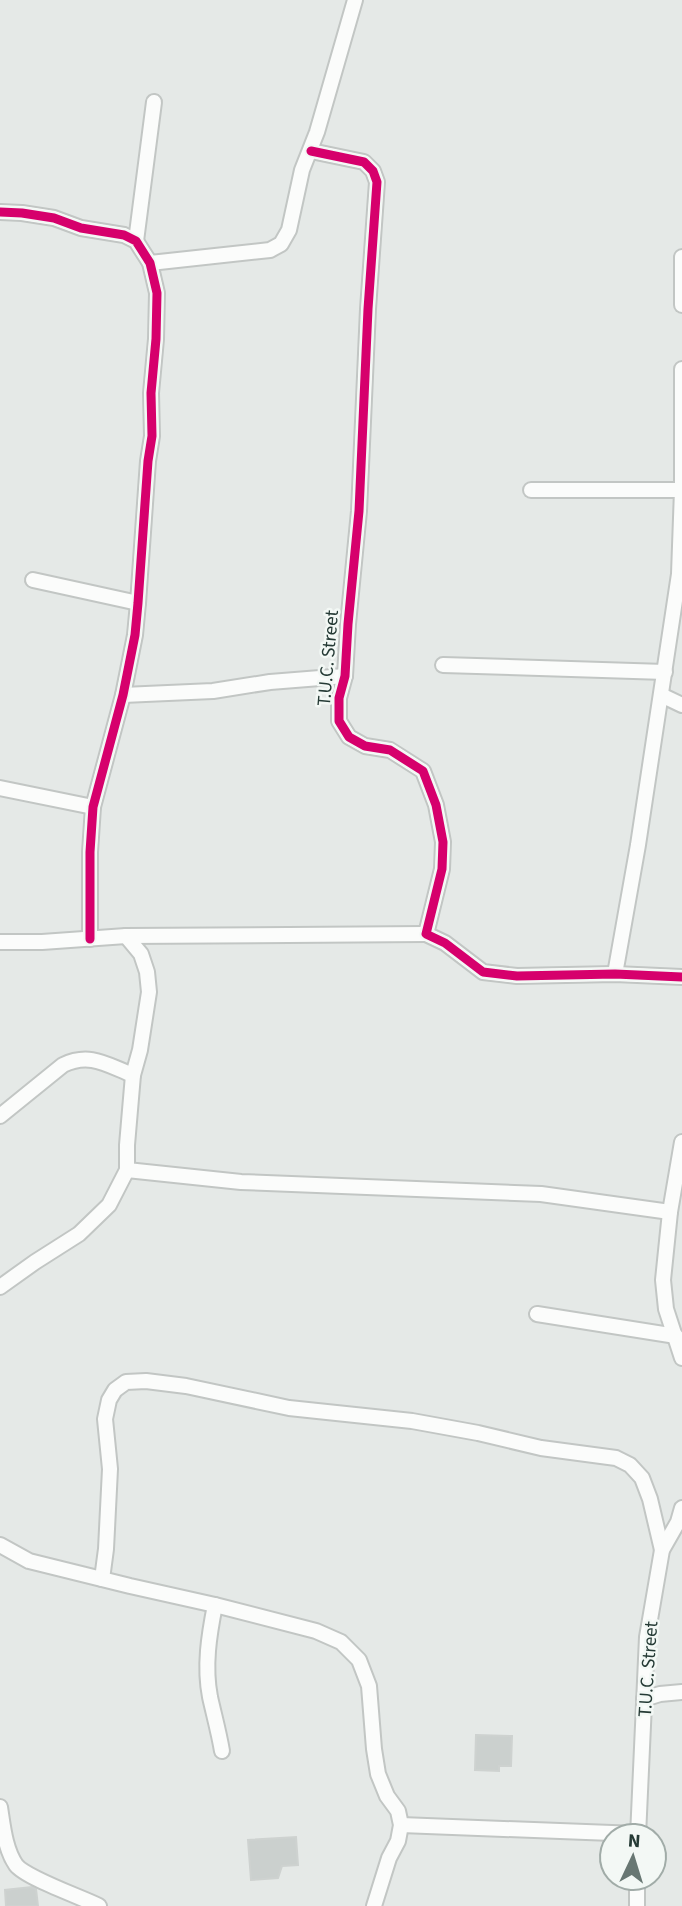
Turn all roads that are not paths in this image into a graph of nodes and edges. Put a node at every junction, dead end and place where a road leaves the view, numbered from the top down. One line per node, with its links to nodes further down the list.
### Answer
1 (355, 0): 3 (street)
2 (154, 102): 5 (street)
3 (311, 151): 7 (street); 16 (street, T.U.C. Street)
4 (0, 212): 5 (street)
5 (136, 241): 7 (street)
6 (682, 257): 8 (street)
7 (150, 263): 13 (street)
8 (682, 305)
9 (682, 369): 11 (street)
10 (531, 490): 11 (street)
11 (682, 490): 15 (street)
12 (33, 580): 13 (street)
13 (138, 603): 17 (street)
14 (443, 665): 15 (street)
15 (665, 672): 18 (street)
16 (345, 676): 17 (street); 22 (street, T.U.C. Street)
17 (123, 695): 21 (street)
18 (662, 695): 19 (street); 26 (street)
19 (682, 705)
20 (0, 788): 21 (street)
21 (93, 807): 24 (street)
22 (426, 934): 23 (street); 26 (street)
23 (126, 936): 24 (street); 28 (street)
24 (90, 939): 25 (street)
25 (0, 942)
26 (615, 974): 27 (street)
27 (682, 977)
28 (133, 1075): 29 (street); 31 (street)
29 (0, 1116)
30 (682, 1142): 32 (street)
31 (127, 1170): 32 (street); 33 (street)
32 (670, 1212): 34 (street)
33 (0, 1287)
34 (666, 1309): 35 (street); 37 (street)
35 (682, 1311)
36 (537, 1314): 37 (street)
37 (676, 1336): 38 (street)
38 (682, 1358)
39 (682, 1508): 41 (street, T.U.C. Street)
40 (0, 1545): 42 (street)
41 (662, 1550): 42 (street); 45 (street, T.U.C. Street)
42 (102, 1579): 43 (street)
43 (215, 1605): 46 (street); 49 (street)
44 (682, 1692): 45 (street)
45 (645, 1699): 48 (street, T.U.C. Street)
46 (222, 1751)
47 (0, 1808): 51 (street)
48 (639, 1822)
49 (401, 1825): 50 (street); 52 (street)
50 (598, 1833)
51 (99, 1906)
52 (374, 1906)

